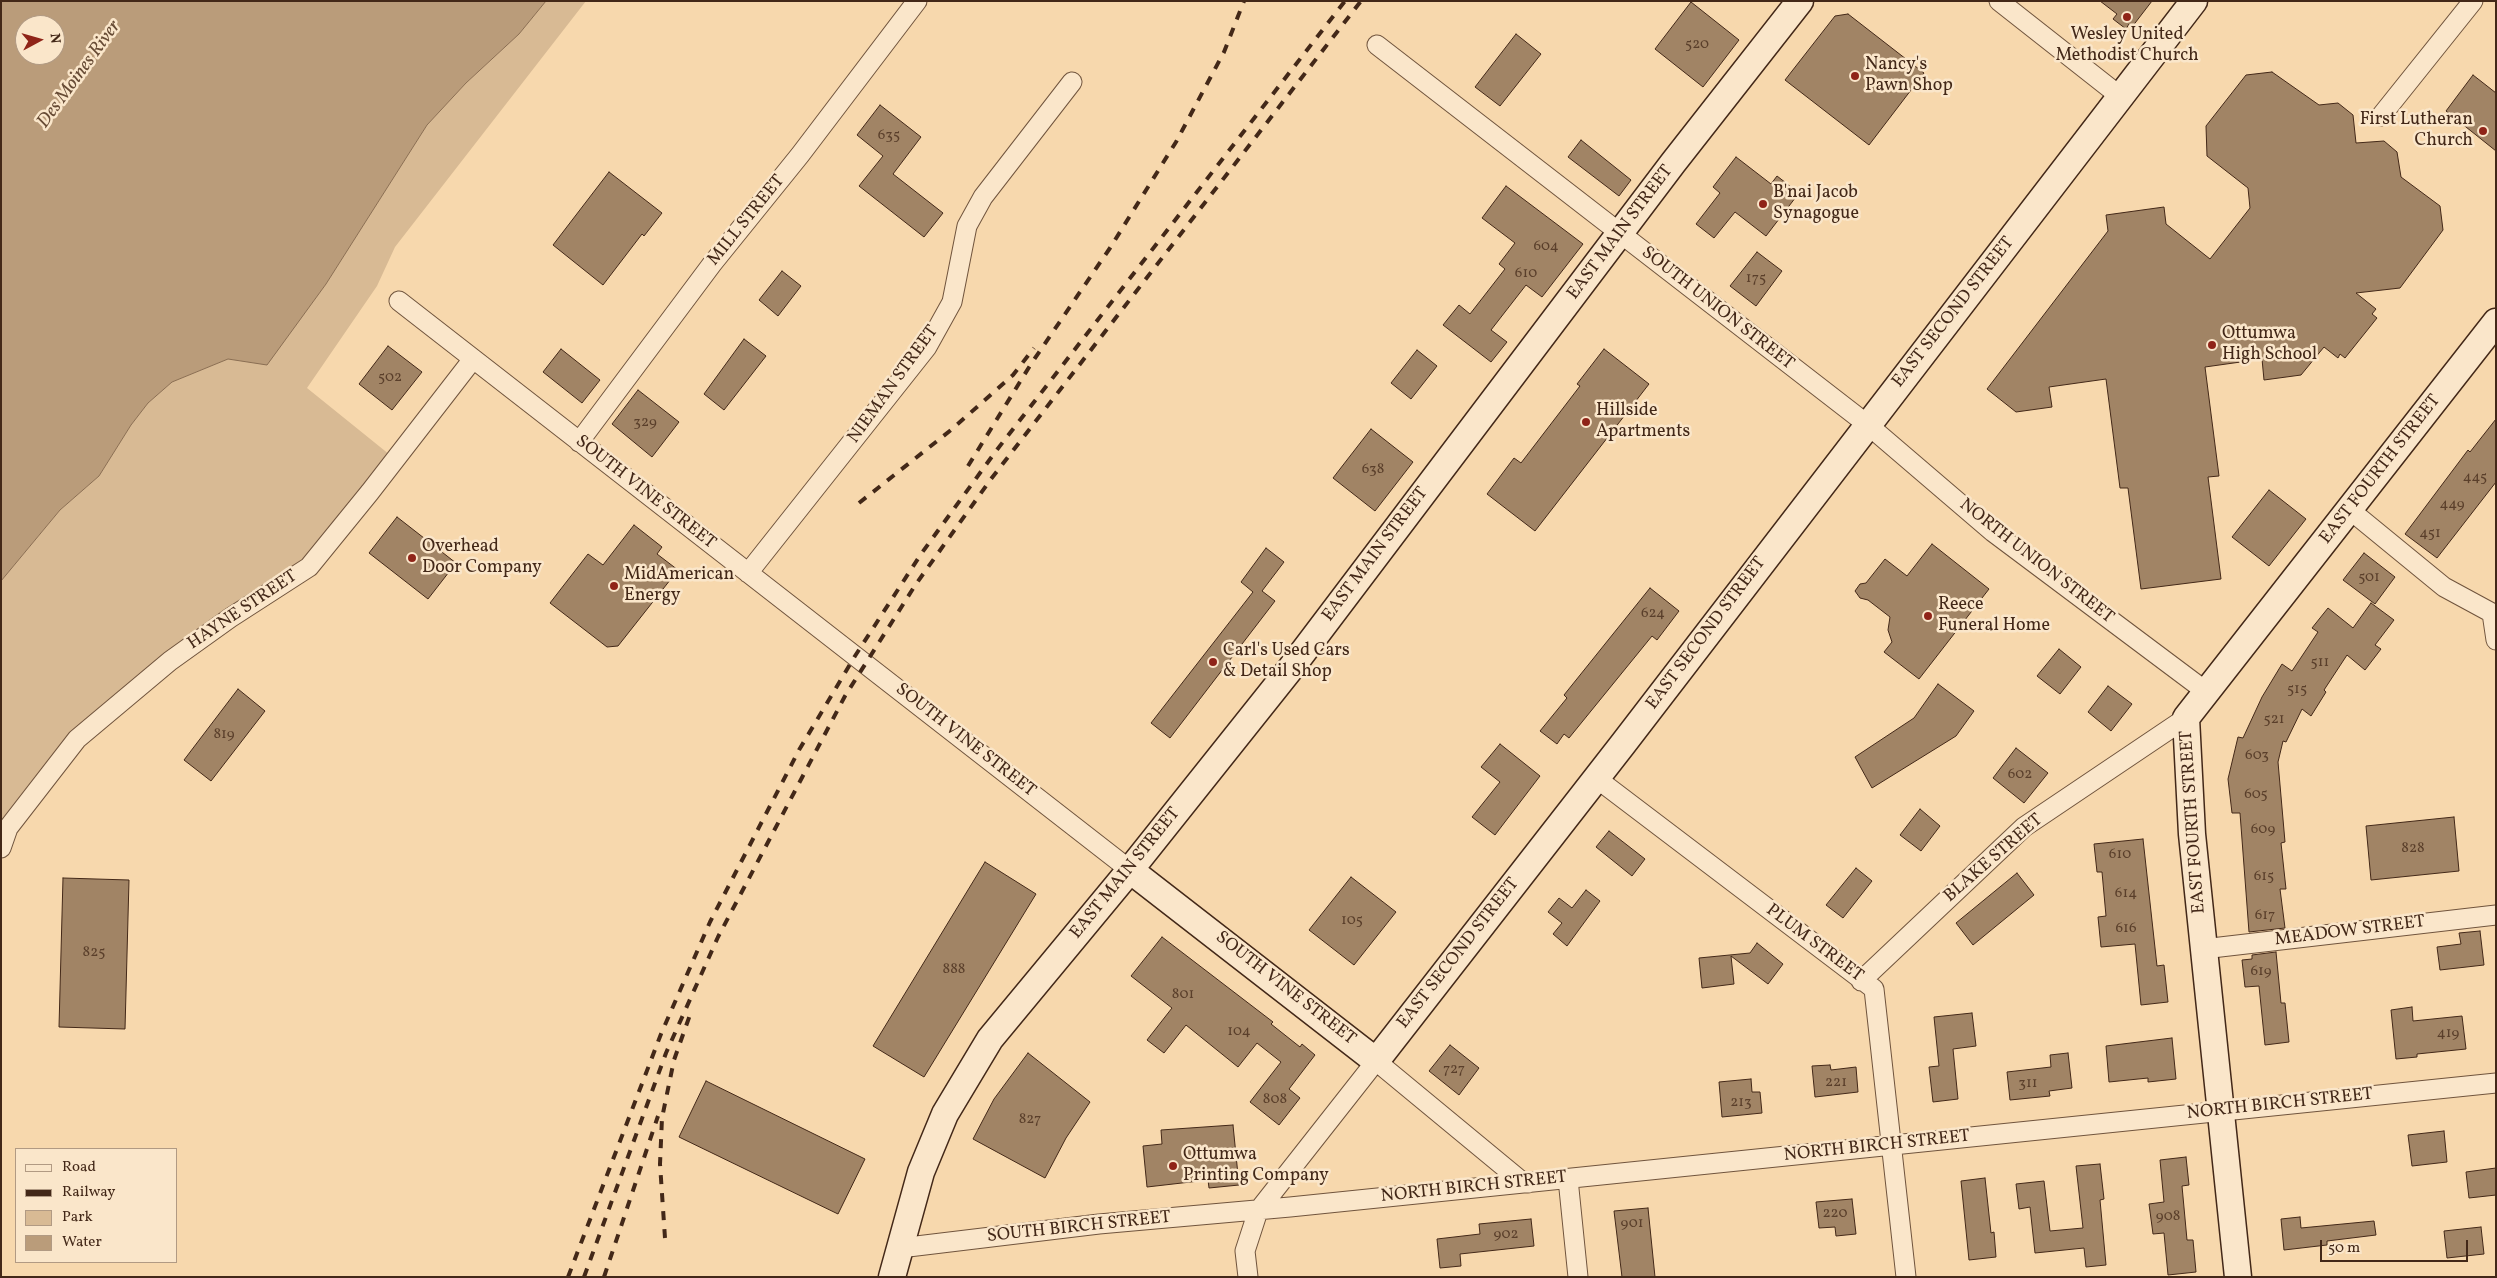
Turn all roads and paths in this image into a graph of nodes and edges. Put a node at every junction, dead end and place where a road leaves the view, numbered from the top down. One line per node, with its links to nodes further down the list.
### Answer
1 (917, 1): 15 (street, MILL STREET)
2 (1800, 1): 10 (main road, EAST MAIN STREET)
3 (1999, 1): 8 (street)
4 (2194, 1): 8 (main road, EAST SECOND STREET)
5 (2473, 1): 9 (street)
6 (1377, 45): 10 (street, SOUTH UNION STREET)
7 (1072, 82): 17 (street, NIEMAN STREET)
8 (2121, 97): 14 (main road, EAST SECOND STREET)
9 (2382, 116)
10 (1620, 233): 14 (street, SOUTH UNION STREET); 23 (main road, EAST MAIN STREET)
11 (399, 302): 13 (street, SOUTH VINE STREET)
12 (2496, 322): 16 (main road, EAST FOURTH STREET)
13 (473, 359): 15 (street, SOUTH VINE STREET); 22 (street, HAYNE STREET)
14 (1868, 425): 19 (street, NORTH UNION STREET); 21 (main road, EAST SECOND STREET)
15 (579, 442): 17 (street, SOUTH VINE STREET)
16 (2350, 510): 18 (street); 19 (main road, EAST FOURTH STREET)
17 (748, 573): 23 (street, SOUTH VINE STREET)
18 (2496, 640)
19 (2208, 693): 20 (main road, EAST FOURTH STREET)
20 (2186, 718): 25 (main road, EAST FOURTH STREET); 26 (street, BLAKE STREET)
21 (1596, 778): 26 (street, PLUM STREET); 27 (main road, EAST SECOND STREET)
22 (1, 848)
23 (1130, 870): 27 (main road, SOUTH VINE STREET); 34 (main road, EAST MAIN STREET)
24 (2496, 915): 25 (street, MEADOW STREET)
25 (2203, 949): 29 (main road, EAST FOURTH STREET)
26 (1861, 981): 30 (street, PLUM STREET)
27 (1376, 1061): 32 (street, SOUTH VINE STREET); 33 (street, EAST SECOND STREET)
28 (2496, 1083): 29 (street, NORTH BIRCH STREET)
29 (2221, 1111): 30 (street, NORTH BIRCH STREET); 39 (main road, EAST FOURTH STREET)
30 (1892, 1145): 31 (street, NORTH BIRCH STREET); 38 (street, PLUM STREET)
31 (1568, 1179): 32 (street, NORTH BIRCH STREET); 37 (street)
32 (1528, 1183): 33 (street, NORTH BIRCH STREET)
33 (1258, 1210): 34 (street, SOUTH BIRCH STREET); 36 (street, EAST SECOND STREET)
34 (900, 1248): 35 (main road, EAST MAIN STREET)
35 (892, 1277)
36 (1248, 1277)
37 (1578, 1277)
38 (1906, 1277)
39 (2238, 1277)

